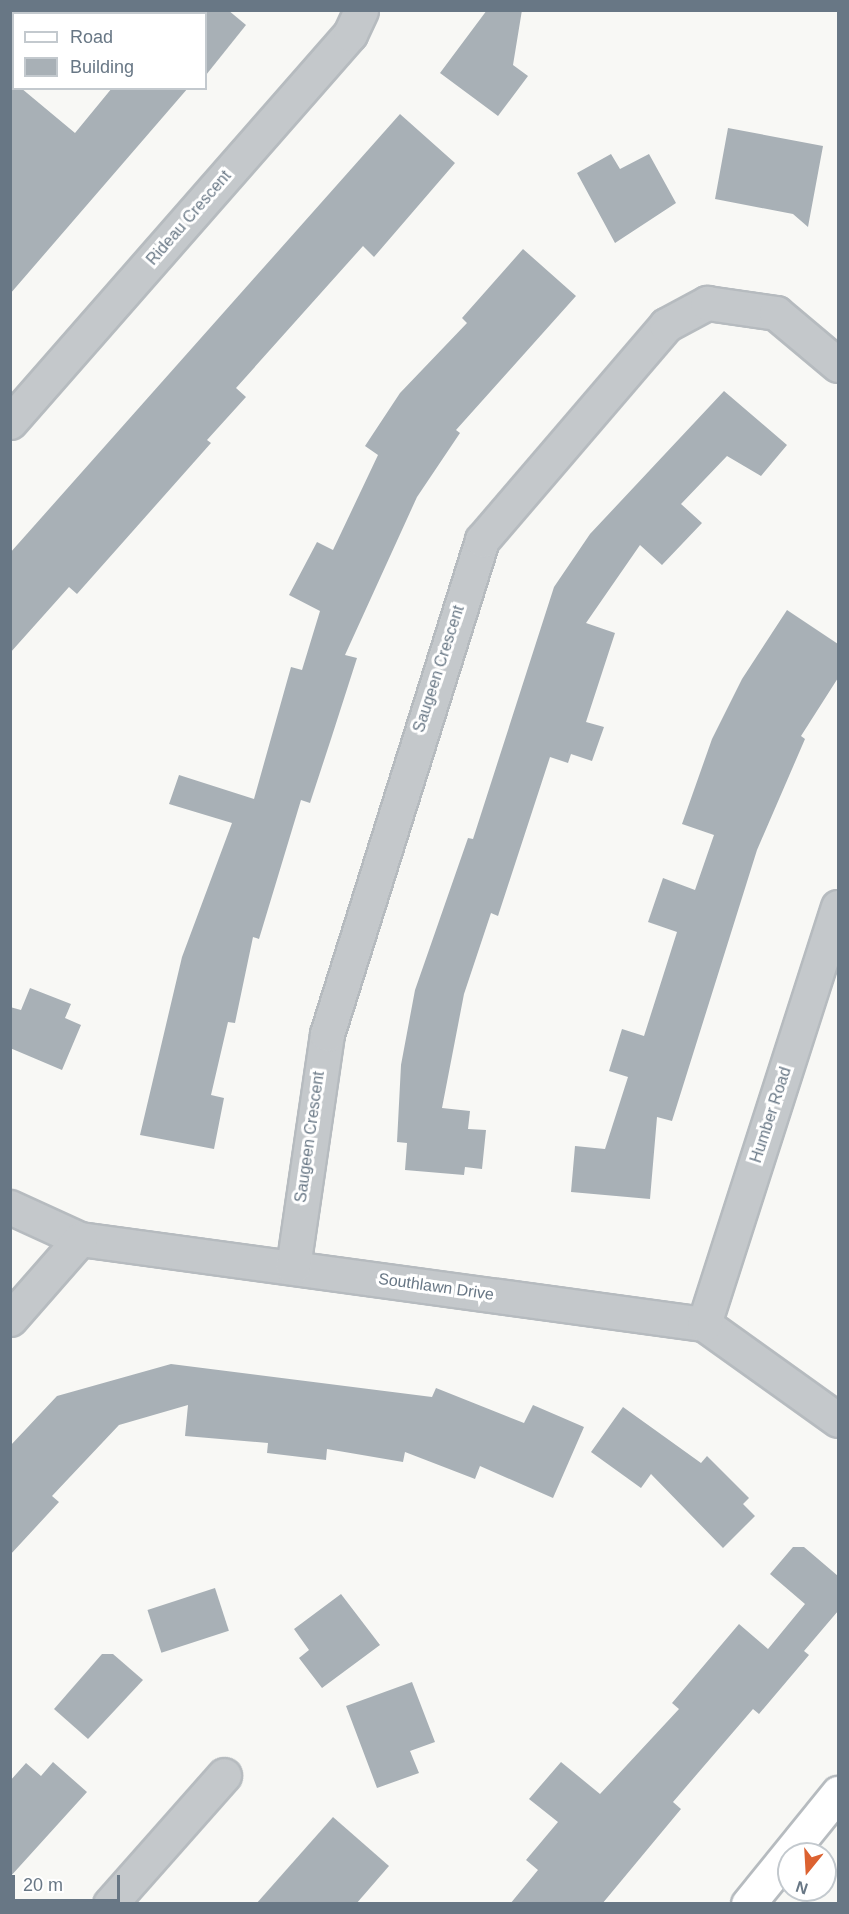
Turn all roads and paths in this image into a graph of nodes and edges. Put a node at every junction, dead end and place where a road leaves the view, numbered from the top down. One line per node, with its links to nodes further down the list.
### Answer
1 (361, 10): 3 (street, Rideau Crescent)
2 (838, 365): 7 (street, Saugeen Crescent)
3 (10, 422)
4 (838, 907): 9 (street, Humber Road)
5 (10, 1207): 6 (street, Southlawn Drive)
6 (80, 1239): 7 (street, Southlawn Drive); 8 (street)
7 (292, 1267): 9 (street, Southlawn Drive)
8 (10, 1319)
9 (704, 1324): 10 (street, Southlawn Drive)
10 (838, 1420)
11 (224, 1775): 13 (street)
12 (838, 1793): 14 (street)
13 (110, 1904)
14 (748, 1904)

